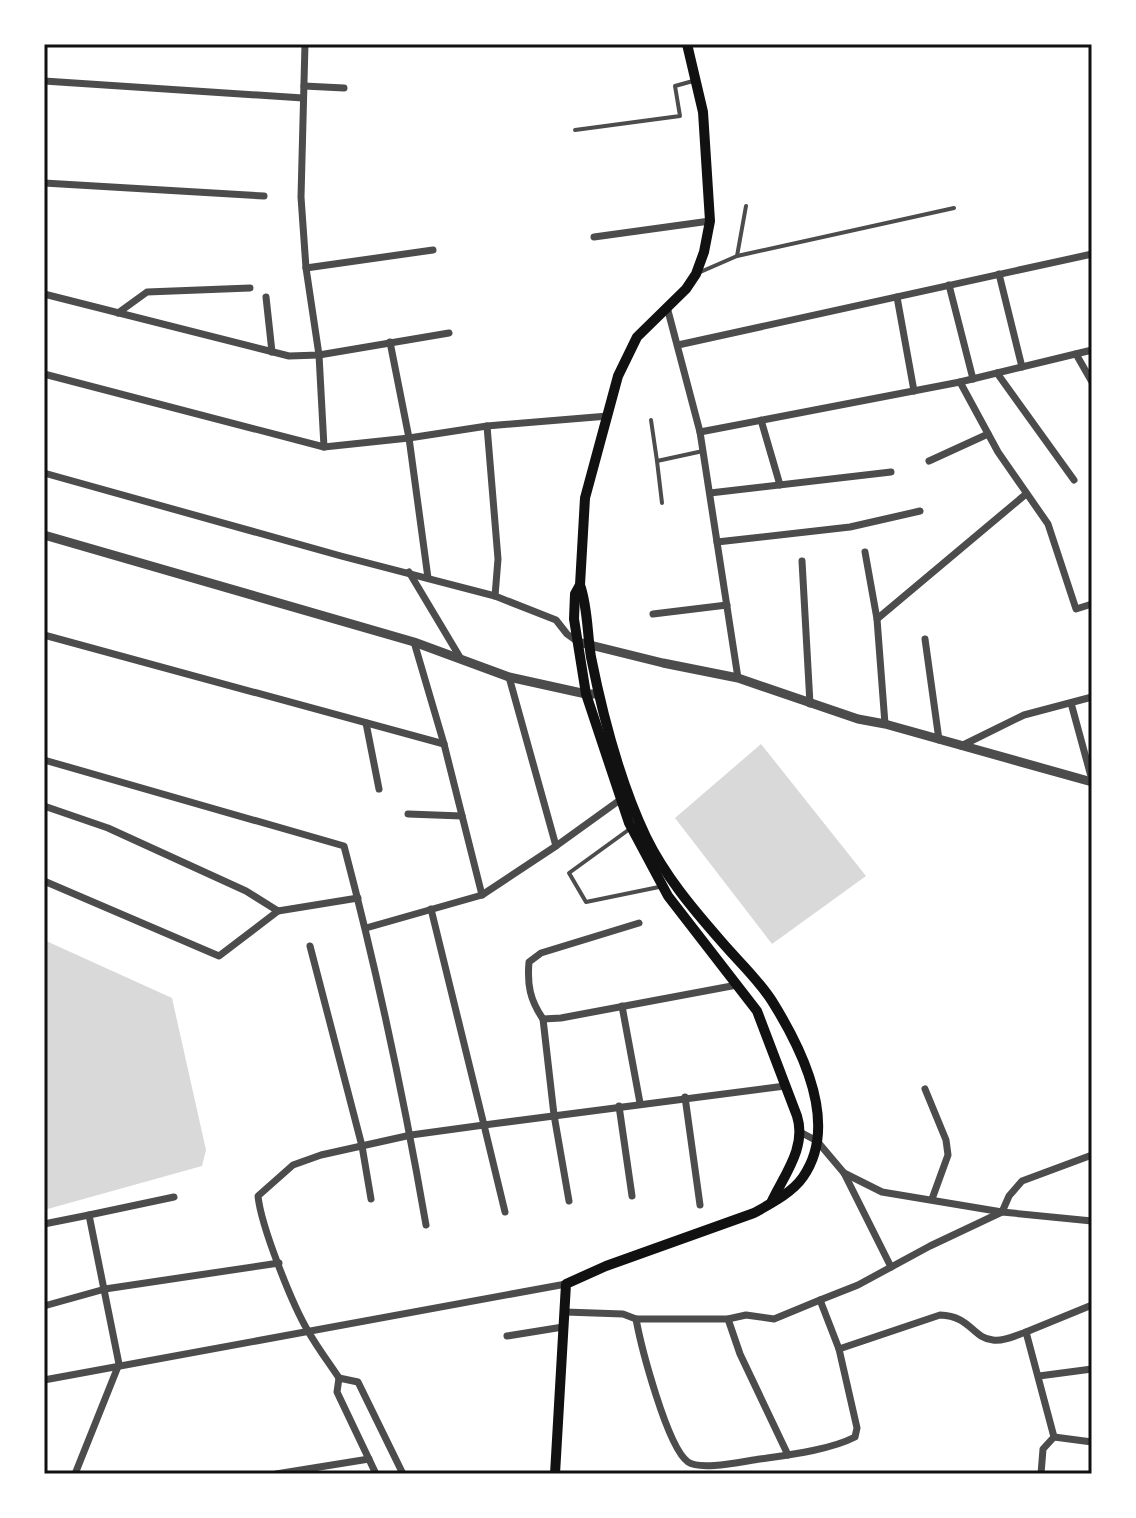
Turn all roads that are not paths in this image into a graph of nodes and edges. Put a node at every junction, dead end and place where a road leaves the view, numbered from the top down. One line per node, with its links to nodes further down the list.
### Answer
1 (305, 44): 5 (street)
2 (687, 44): 3 (main road)
3 (695, 80): 8 (lane); 13 (main road)
4 (44, 81): 7 (street)
5 (304, 86): 6 (street); 7 (street)
6 (344, 88)
7 (303, 98): 18 (street)
8 (575, 130)
9 (44, 183): 10 (street)
10 (264, 196)
11 (746, 206): 17 (lane)
12 (954, 208): 17 (lane)
13 (710, 221): 14 (street); 19 (main road)
14 (594, 237)
15 (433, 250): 18 (street)
16 (1092, 254): 20 (street)
17 (737, 256): 19 (lane)
18 (306, 268): 34 (street)
19 (696, 274): 26 (main road)
20 (999, 274): 21 (street); 35 (street)
21 (949, 285): 25 (street); 38 (street)
22 (250, 288): 27 (street)
23 (44, 294): 27 (street)
24 (266, 297): 32 (street)
25 (897, 297): 30 (street); 41 (street)
26 (667, 307): 30 (street); 42 (main road)
27 (118, 313): 32 (street)
28 (449, 333): 29 (street)
29 (390, 342): 34 (street); 48 (street)
30 (678, 345): 46 (street)
31 (1092, 350): 33 (street)
32 (272, 352): 34 (street)
33 (1076, 354): 35 (street); 40 (street)
34 (319, 355): 49 (street)
35 (1022, 367): 36 (street)
36 (997, 373): 38 (street); 55 (street)
37 (44, 374): 49 (street)
38 (973, 379): 39 (street)
39 (960, 382): 41 (street); 47 (street)
40 (1092, 382)
41 (914, 391): 44 (street)
42 (608, 416): 45 (street); 75 (main road)
43 (651, 420): 51 (lane)
44 (761, 420): 46 (street); 56 (street)
45 (487, 426): 48 (street); 67 (street)
46 (700, 432): 50 (street)
47 (988, 434): 52 (street); 58 (street)
48 (409, 438): 49 (street); 66 (street)
49 (324, 447)
50 (703, 451): 51 (lane); 57 (street)
51 (657, 461): 59 (lane)
52 (929, 461)
53 (891, 472): 56 (street)
54 (44, 473): 65 (street)
55 (1074, 480)
56 (780, 485): 57 (street)
57 (710, 493): 62 (street)
58 (1026, 494): 68 (street); 71 (street)
59 (662, 503)
60 (920, 511): 62 (street)
61 (44, 535): 74 (street)
62 (717, 542): 69 (street)
63 (865, 552): 71 (street)
64 (802, 561): 83 (street)
65 (409, 572): 66 (street); 76 (street)
66 (428, 578): 67 (street)
67 (495, 596): 75 (street)
68 (1092, 604)
69 (727, 605): 70 (street); 78 (street)
70 (653, 614)
71 (877, 619): 85 (street)
72 (44, 635): 84 (street)
73 (925, 639): 86 (street)
74 (414, 642): 76 (street); 87 (street)
75 (583, 643): 78 (street); 79 (main road); 80 (main road)
76 (461, 659): 77 (street)
77 (509, 677): 79 (street); 97 (street)
78 (738, 678): 83 (street)
79 (586, 694): 80 (street); 92 (main road)
80 (599, 694): 92 (main road)
81 (1092, 697): 82 (street)
82 (1071, 703): 88 (street); 90 (street)
83 (810, 704): 85 (street)
84 (366, 723): 87 (street); 91 (street)
85 (885, 724): 86 (street)
86 (939, 740): 88 (street)
87 (444, 744): 95 (street)
88 (961, 746): 90 (street)
89 (44, 760): 101 (street)
90 (1092, 781)
91 (379, 789)
92 (624, 797): 96 (main road); 97 (street)
93 (44, 806): 103 (street)
94 (408, 814): 95 (street)
95 (462, 816): 100 (street)
96 (636, 825): 99 (main road); 99 (lane)
97 (556, 846): 100 (street)
98 (44, 881): 103 (street)
99 (668, 885): 107 (main road); 108 (main road)
100 (482, 895): 102 (street)
101 (358, 898): 103 (street); 105 (street)
102 (431, 909): 105 (street); 118 (street)
103 (278, 911)
104 (639, 923): 111 (street)
105 (366, 928): 120 (street)
106 (310, 946): 122 (street)
107 (737, 985): 109 (street); 110 (main road)
108 (772, 1000): 110 (main road); 121 (main road)
109 (622, 1006): 111 (street); 115 (street)
110 (757, 1011): 112 (main road)
111 (543, 1019): 117 (street)
112 (785, 1086): 114 (street); 119 (main road)
113 (925, 1089): 128 (street)
114 (685, 1097): 115 (street); 131 (street)
115 (640, 1103): 116 (street)
116 (619, 1106): 117 (street); 125 (street)
117 (554, 1115): 118 (street); 129 (street)
118 (484, 1125): 120 (street); 132 (street)
119 (802, 1133): 121 (street); 130 (main road)
120 (411, 1135): 122 (street); 137 (street)
121 (817, 1141): 124 (street); 130 (main road)
122 (362, 1146): 127 (street); 138 (street)
123 (1092, 1155): 133 (street)
124 (844, 1173): 128 (street); 139 (street)
125 (632, 1196)
126 (174, 1197): 134 (street)
127 (371, 1199)
128 (932, 1199): 133 (street)
129 (569, 1201)
130 (771, 1203): 140 (main road)
131 (700, 1205)
132 (505, 1212)
133 (1002, 1212): 135 (street); 139 (street)
134 (89, 1215): 136 (street); 141 (street)
135 (1092, 1221)
136 (44, 1224)
137 (426, 1225)
138 (279, 1263): 141 (street); 149 (street)
139 (891, 1267): 142 (street)
140 (566, 1284): 145 (main road); 149 (street)
141 (105, 1289): 144 (street); 153 (street)
142 (820, 1300): 147 (street); 152 (street)
143 (1092, 1305): 150 (street)
144 (44, 1306)
145 (565, 1312): 146 (street); 148 (main road)
146 (636, 1319): 147 (street); 160 (street)
147 (728, 1319): 160 (street)
148 (563, 1327): 151 (street); 166 (main road)
149 (307, 1330): 153 (street); 156 (street)
150 (1026, 1332): 152 (street); 155 (street)
151 (507, 1336)
152 (839, 1349): 160 (street)
153 (119, 1364): 157 (street); 162 (street)
154 (1092, 1369): 155 (street)
155 (1039, 1376): 158 (street)
156 (339, 1378): 161 (street); 165 (street)
157 (44, 1380)
158 (1054, 1437): 159 (street); 167 (street)
159 (1092, 1442)
160 (788, 1455)
161 (369, 1459): 163 (street); 164 (street)
162 (75, 1474)
163 (276, 1474)
164 (376, 1474)
165 (403, 1474)
166 (555, 1474)
167 (1041, 1474)

